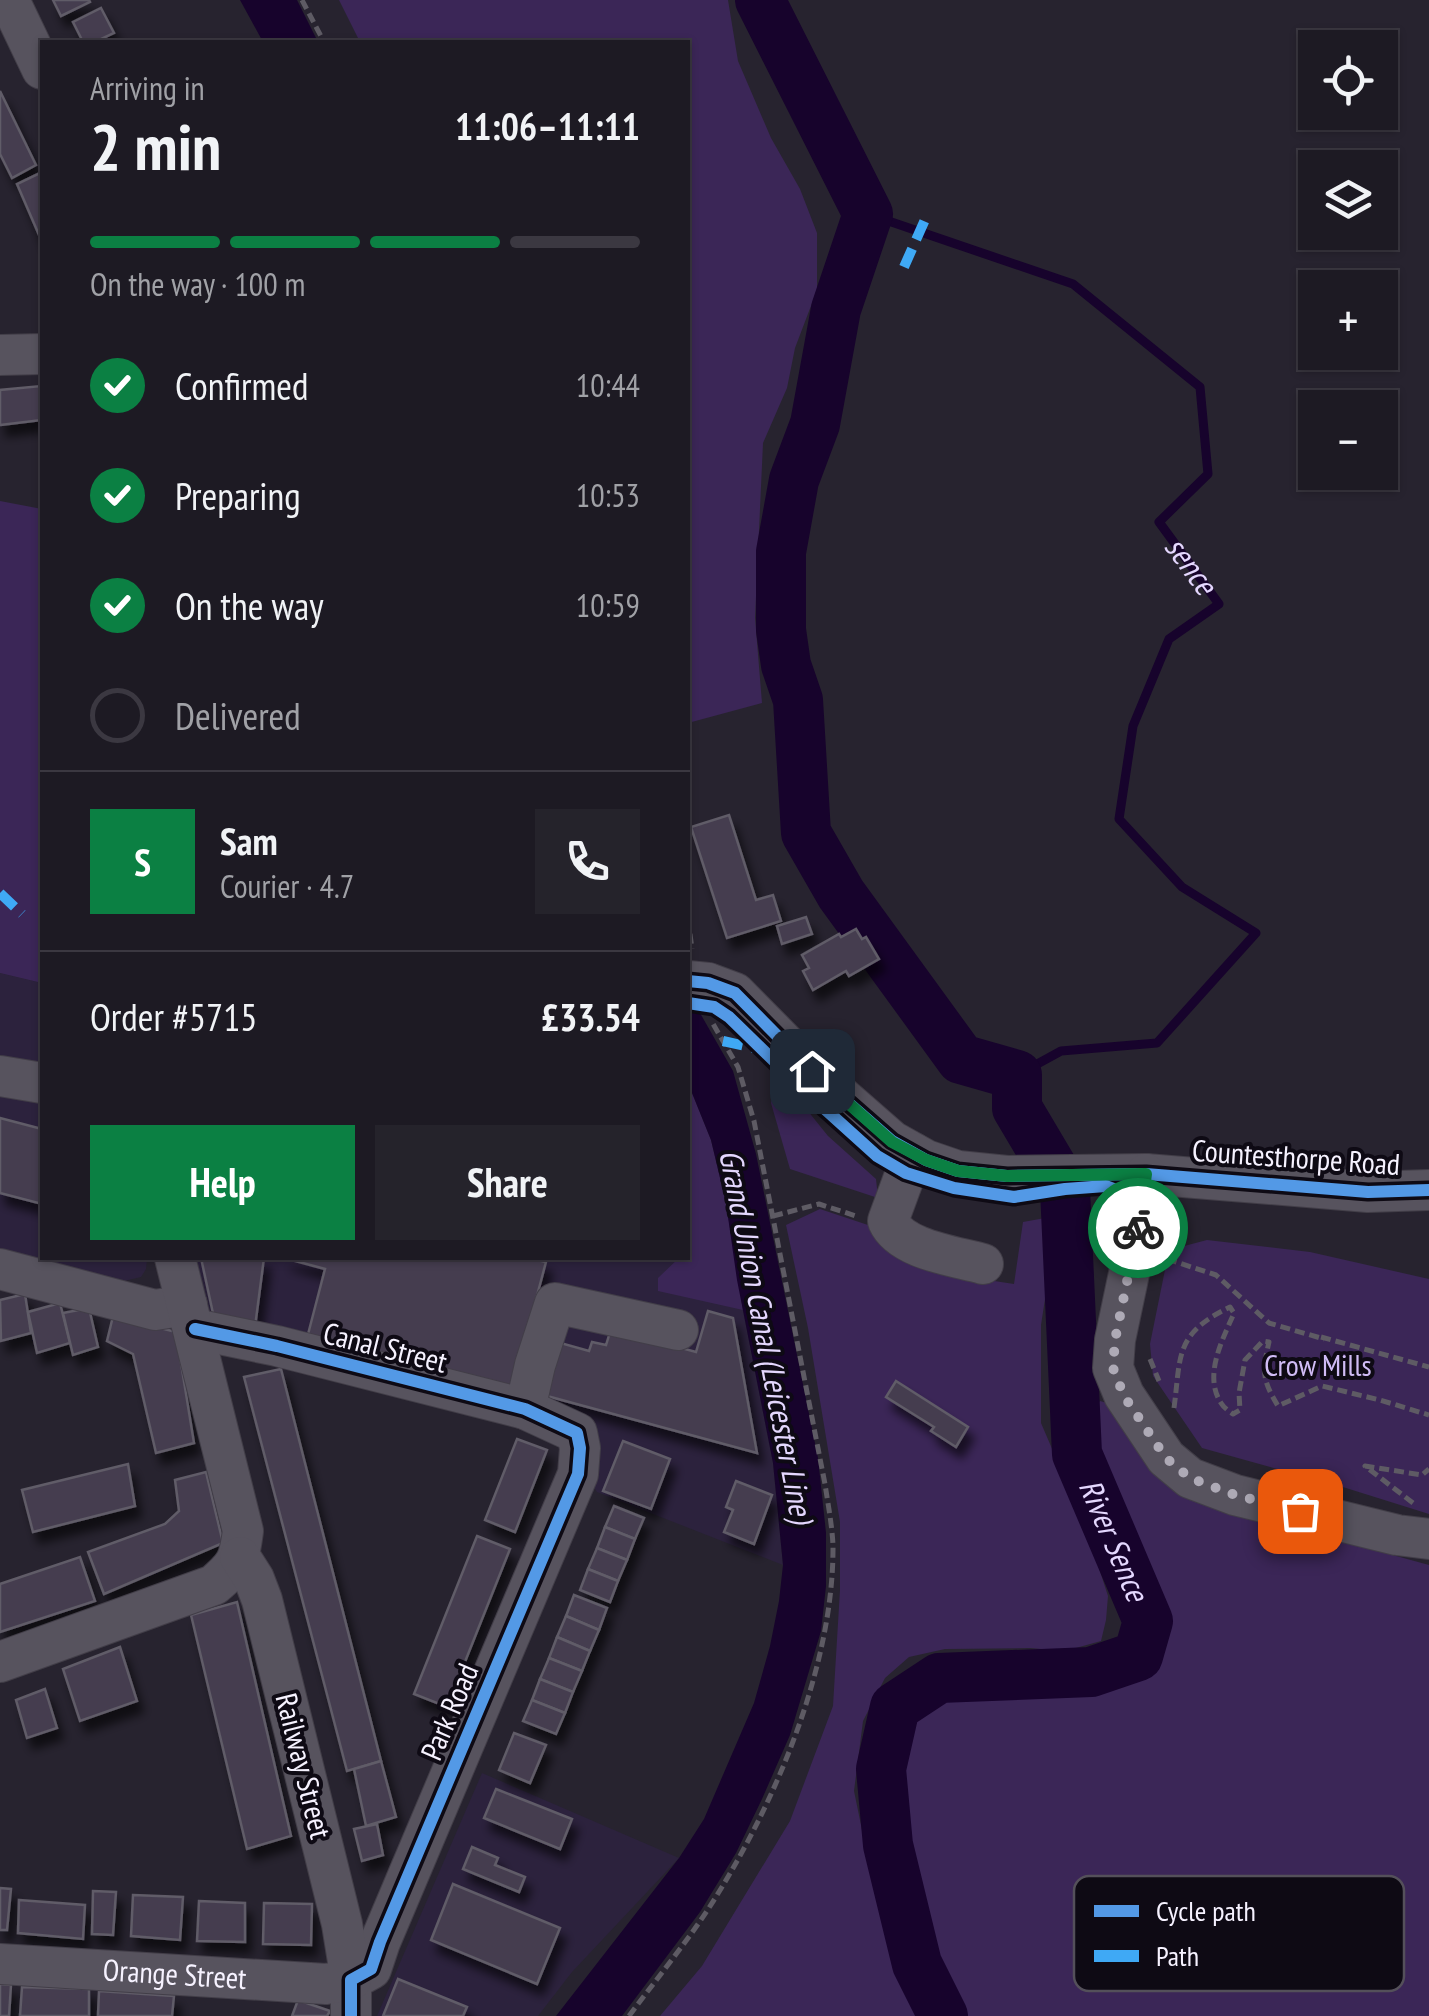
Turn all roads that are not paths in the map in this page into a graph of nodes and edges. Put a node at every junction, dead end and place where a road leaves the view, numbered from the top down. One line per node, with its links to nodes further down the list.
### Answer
1 (9, 0): 2 (street)
2 (40, 65)
3 (0, 354): 4 (street)
4 (40, 354)
5 (702, 989): 8 (street, Countesthorpe Road)
6 (0, 1076): 7 (street)
7 (40, 1082)
8 (914, 1153): 9 (street, Countesthorpe Road); 12 (street)
9 (1146, 1174): 10 (street, Countesthorpe Road); 17 (street)
10 (1429, 1190)
11 (176, 1260): 14 (street)
12 (983, 1264)
13 (0, 1269): 14 (street, Canal Street)
14 (191, 1317): 16 (street, Canal Street); 18 (street)
15 (678, 1330): 16 (street)
16 (543, 1417): 21 (street, Park Road)
17 (1428, 1526)
18 (240, 1557): 19 (street); 21 (street, Railway Street)
19 (0, 1662)
20 (0, 1964): 21 (street, Orange Street)
21 (351, 1998)

